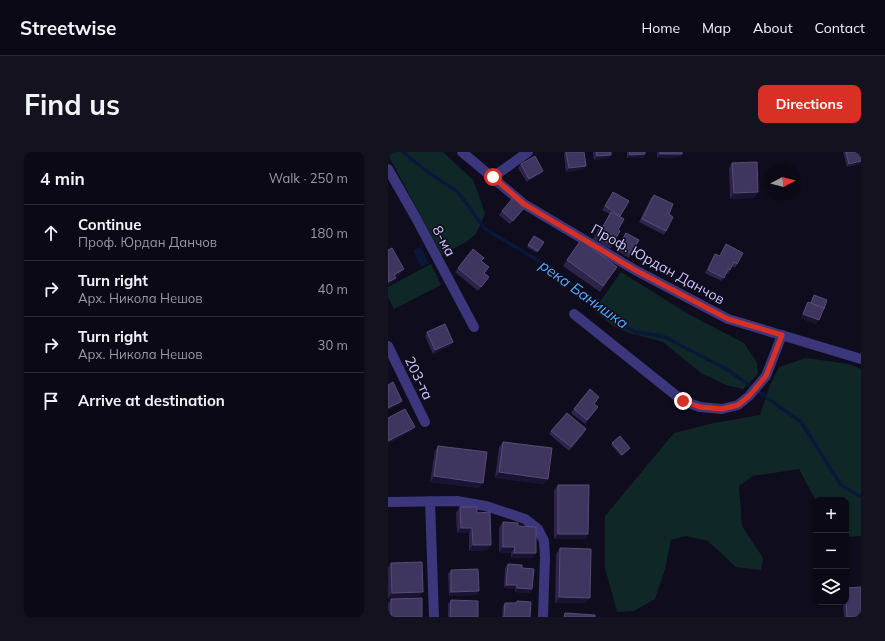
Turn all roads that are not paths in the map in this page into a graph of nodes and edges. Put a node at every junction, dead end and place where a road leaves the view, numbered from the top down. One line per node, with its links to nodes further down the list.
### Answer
1 (462, 152): 4 (street, Проф. Юрдан Данчов)
2 (528, 152): 4 (street)
3 (388, 169): 6 (street, 8-ма)
4 (493, 177): 7 (street, Проф. Юрдан Данчов)
5 (574, 314): 7 (street)
6 (474, 327)
7 (782, 335): 9 (street, Проф. Юрдан Данчов)
8 (388, 346): 10 (street, 203-та)
9 (861, 359)
10 (425, 422)
11 (430, 501): 12 (street); 13 (street); 14 (street)
12 (388, 502)
13 (434, 617)
14 (543, 617)

